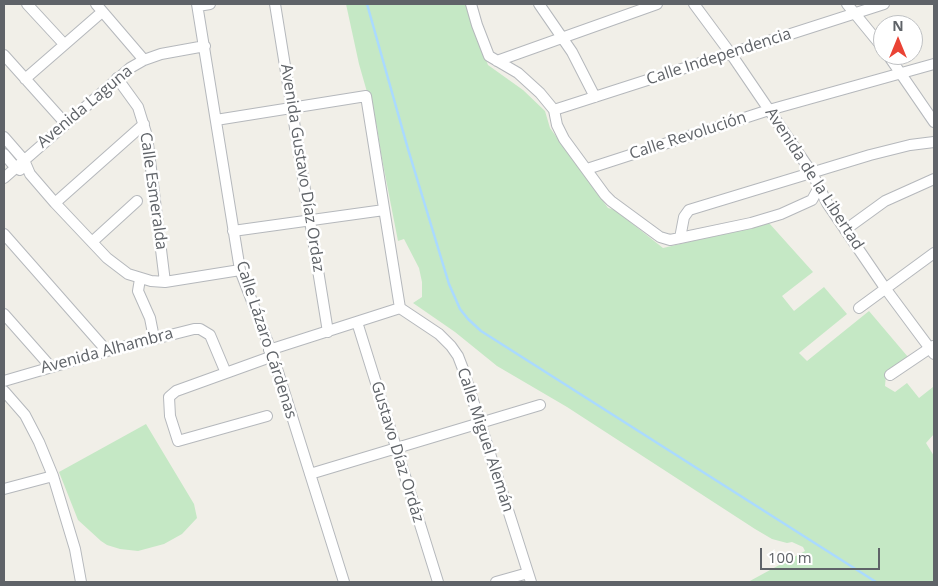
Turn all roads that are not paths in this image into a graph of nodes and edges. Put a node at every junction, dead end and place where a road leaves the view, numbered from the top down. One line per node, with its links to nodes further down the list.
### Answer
1 (27, 4): 15 (street)
2 (210, 4): 10 (street)
3 (275, 4): 27 (street, Avenida Gustavo Díaz Ordaz)
4 (471, 4): 20 (street)
5 (539, 4): 13 (street)
6 (657, 4): 13 (street)
7 (694, 4): 17 (street, Avenida de la Libertad)
8 (847, 4): 12 (street)
9 (884, 4): 12 (street, Calle Independencia)
10 (198, 5): 16 (street, Calle Lázaro Cárdenas)
11 (99, 8): 15 (street); 19 (street)
12 (854, 13): 14 (street); 17 (street, Calle Independencia)
13 (562, 36): 20 (street); 26 (street)
14 (873, 36)
15 (64, 44): 25 (street)
16 (205, 46): 19 (street, Avenida Laguna); 30 (street, Calle Lázaro Cárdenas)
17 (731, 54): 26 (street, Calle Independencia); 29 (street, Avenida de la Libertad)
18 (4, 55): 25 (street)
19 (144, 60): 24 (street, Avenida Laguna)
20 (497, 61): 28 (street)
21 (934, 64): 23 (street, Calle Revolución)
22 (895, 65): 23 (street)
23 (901, 73): 29 (street, Calle Revolución); 31 (street)
24 (117, 78): 32 (street, Avenida Laguna); 33 (street, Calle Esmeralda)
25 (25, 79): 32 (street)
26 (595, 97): 28 (street, Calle Independencia)
27 (292, 108): 30 (street); 47 (street); 48 (street, Avenida Gustavo Díaz Ordaz)
28 (554, 110): 39 (street)
29 (769, 110): 39 (street, Calle Revolución); 40 (street, Avenida de la Libertad)
30 (216, 120): 50 (street, Calle Lázaro Cárdenas)
31 (934, 122)
32 (65, 123): 37 (street, Avenida Laguna)
33 (144, 124): 46 (street); 57 (street, Calle Esmeralda)
34 (4, 137): 37 (street)
35 (934, 142): 40 (street)
36 (4, 154): 38 (street)
37 (24, 160): 38 (street, Avenida Laguna); 41 (street)
38 (15, 167): 41 (street); 42 (street, Avenida Laguna)
39 (587, 169): 52 (street)
40 (812, 173): 44 (street, Avenida de la Libertad); 52 (street)
41 (30, 174): 46 (street)
42 (4, 178)
43 (934, 179): 49 (street)
44 (818, 185): 49 (street, Avenida de la Libertad); 52 (street)
45 (137, 201): 53 (street)
46 (55, 203): 53 (street)
47 (384, 210): 48 (street); 59 (street)
48 (310, 221): 50 (street); 63 (street, Avenida Gustavo Díaz Ordaz)
49 (845, 230): 58 (street, Avenida de la Libertad)
50 (233, 231): 55 (street, Calle Lázaro Cárdenas)
51 (4, 234): 66 (street)
52 (680, 238)
53 (92, 242): 56 (street)
54 (934, 253): 58 (street)
55 (240, 270): 57 (street); 67 (street, Calle Lázaro Cárdenas)
56 (140, 278): 57 (street); 64 (street)
57 (165, 282)
58 (885, 288): 60 (street); 65 (street, Avenida de la Libertad)
59 (400, 308): 62 (street); 75 (street, Calle Miguel Alemán)
60 (859, 308)
61 (4, 314): 68 (street)
62 (357, 322): 63 (street); 76 (street, Gustavo Díaz Ordáz)
63 (328, 332): 67 (street)
64 (154, 338): 66 (street, Avenida Alhambra); 69 (street, Avenida Alhambra)
65 (933, 349): 70 (street)
66 (107, 350): 68 (street, Avenida Alhambra)
67 (271, 353): 69 (street); 77 (street, Calle Lázaro Cárdenas)
68 (50, 366): 71 (street, Avenida Alhambra)
69 (226, 373): 74 (street)
70 (890, 375)
71 (4, 380)
72 (4, 391): 78 (street)
73 (540, 406): 75 (street)
74 (267, 416)
75 (481, 423): 76 (street); 80 (street, Calle Miguel Alemán)
76 (396, 448): 77 (street); 83 (street, Gustavo Díaz Ordáz)
77 (310, 474): 82 (street, Calle Lázaro Cárdenas)
78 (53, 476): 79 (street); 81 (street)
79 (4, 489)
80 (529, 578): 84 (street)
81 (80, 582)
82 (344, 582)
83 (438, 582)
84 (496, 582)

